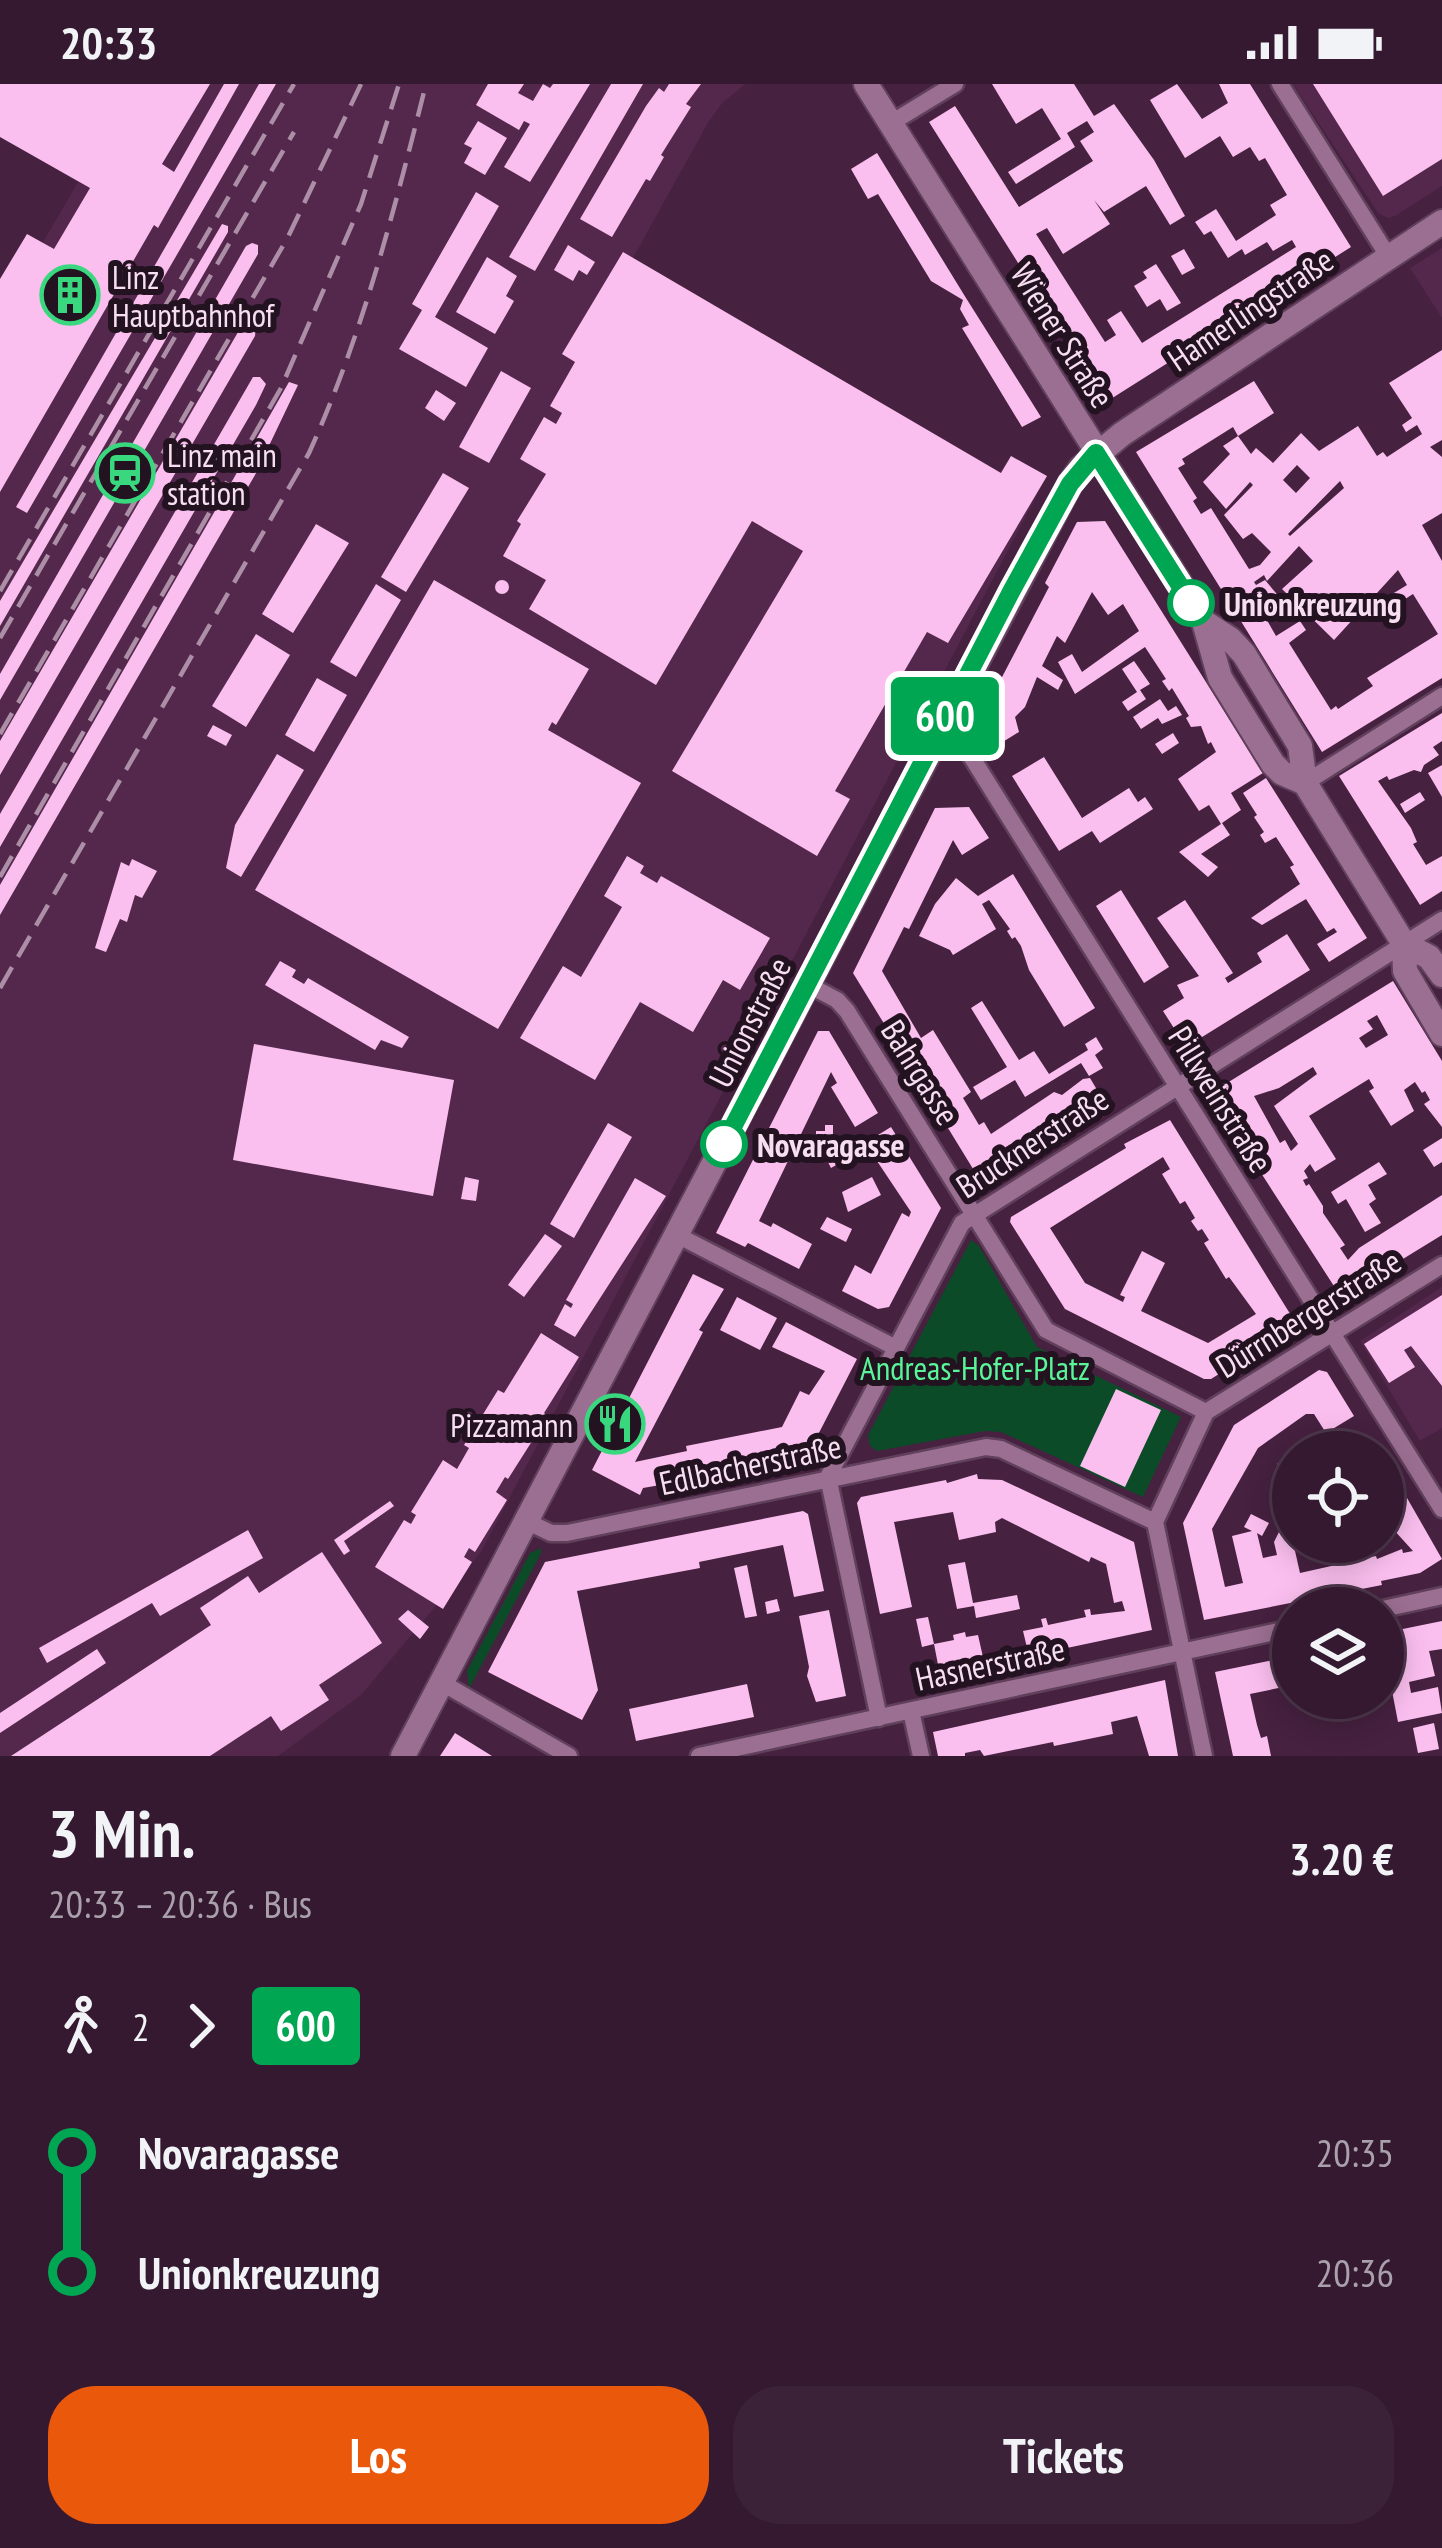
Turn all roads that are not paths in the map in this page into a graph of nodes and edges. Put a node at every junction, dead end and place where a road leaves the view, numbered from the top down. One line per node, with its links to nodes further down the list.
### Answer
1 (866, 84): 4 (main road, Wiener Straße)
2 (955, 84): 4 (street)
3 (1280, 84): 6 (street)
4 (891, 123): 7 (main road, Wiener Straße)
5 (1442, 222): 6 (main road, Hamerlingstraße)
6 (1388, 256): 7 (main road, Hamerlingstraße)
7 (1096, 453): 9 (main road, Unionstraße); 10 (main road, Wiener Straße)
8 (1442, 696): 10 (street)
9 (936, 733): 14 (main road, Unionstraße); 16 (street, Pillweinstraße)
10 (1305, 783): 12 (main road, Wiener Straße)
11 (1442, 920): 12 (street, Brucknerstraße)
12 (1404, 944): 13 (main road, Wiener Straße); 15 (main road, Wiener Straße); 16 (street, Brucknerstraße)
13 (1442, 976)
14 (805, 983): 17 (street, Bahrgasse); 18 (main road, Unionstraße)
15 (1442, 1034)
16 (1177, 1085): 17 (street, Brucknerstraße); 20 (street, Pillweinstraße)
17 (974, 1213): 21 (street, Brucknerstraße); 22 (street, Bahrgasse)
18 (677, 1235): 21 (street); 25 (main road, Unionstraße)
19 (1442, 1265): 20 (street, Dürrnbergerstraße)
20 (1334, 1334): 22 (street, Dürrnbergerstraße); 24 (street, Pillweinstraße)
21 (896, 1348): 23 (street, Brucknerstraße)
22 (1206, 1412): 26 (street)
23 (828, 1477): 25 (street, Edlbacherstraße); 26 (street, Edlbacherstraße); 33 (street)
24 (1442, 1509)
25 (528, 1522): 31 (main road, Unionstraße)
26 (1154, 1522): 30 (street)
27 (1442, 1596): 28 (street)
28 (1404, 1604)
29 (1272, 1633): 30 (street, Hasnerstraße)
30 (1183, 1652): 32 (street, Hasnerstraße); 38 (street)
31 (444, 1684): 34 (main road, Unionstraße); 35 (street)
32 (911, 1711): 33 (street, Hasnerstraße); 37 (street)
33 (879, 1718): 36 (street, Hasnerstraße)
34 (403, 1756)
35 (569, 1756)
36 (699, 1756)
37 (921, 1756)
38 (1204, 1756)

